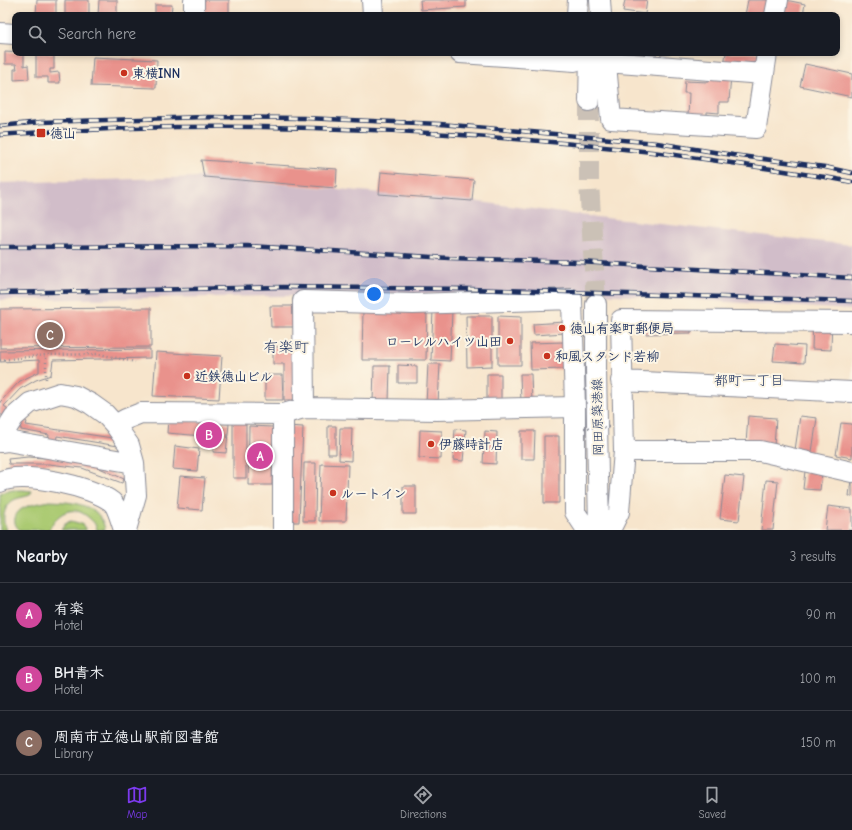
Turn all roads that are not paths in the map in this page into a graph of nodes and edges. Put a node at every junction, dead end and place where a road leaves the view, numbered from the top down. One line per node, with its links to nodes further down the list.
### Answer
1 (194, 0): 7 (street)
2 (372, 0): 8 (street)
3 (578, 0): 9 (street)
4 (592, 0): 10 (street)
5 (600, 0): 11 (street)
6 (778, 0): 12 (street)
7 (194, 12)
8 (372, 12)
9 (577, 12)
10 (592, 12)
11 (601, 12)
12 (776, 12)
13 (0, 33): 14 (street)
14 (12, 34)
15 (503, 56): 16 (street)
16 (575, 56)
17 (601, 56): 19 (street); 19 (street); 20 (street)
18 (766, 56): 19 (street)
19 (763, 74)
20 (589, 101)
21 (596, 304): 38 (street, 岡田原築港線)
22 (852, 322): 23 (street)
23 (621, 381): 24 (street); 31 (street)
24 (852, 392)
25 (575, 407): 26 (street); 26 (street); 37 (street)
26 (304, 408): 27 (street)
27 (283, 414): 28 (street); 36 (street)
28 (115, 425): 29 (street); 32 (street)
29 (0, 439)
30 (0, 442): 32 (street)
31 (624, 451): 33 (street); 39 (street)
32 (134, 463): 35 (street)
33 (852, 472)
34 (0, 482): 35 (street)
35 (125, 530)
36 (283, 530)
37 (587, 530)
38 (599, 530)
39 (610, 530)

